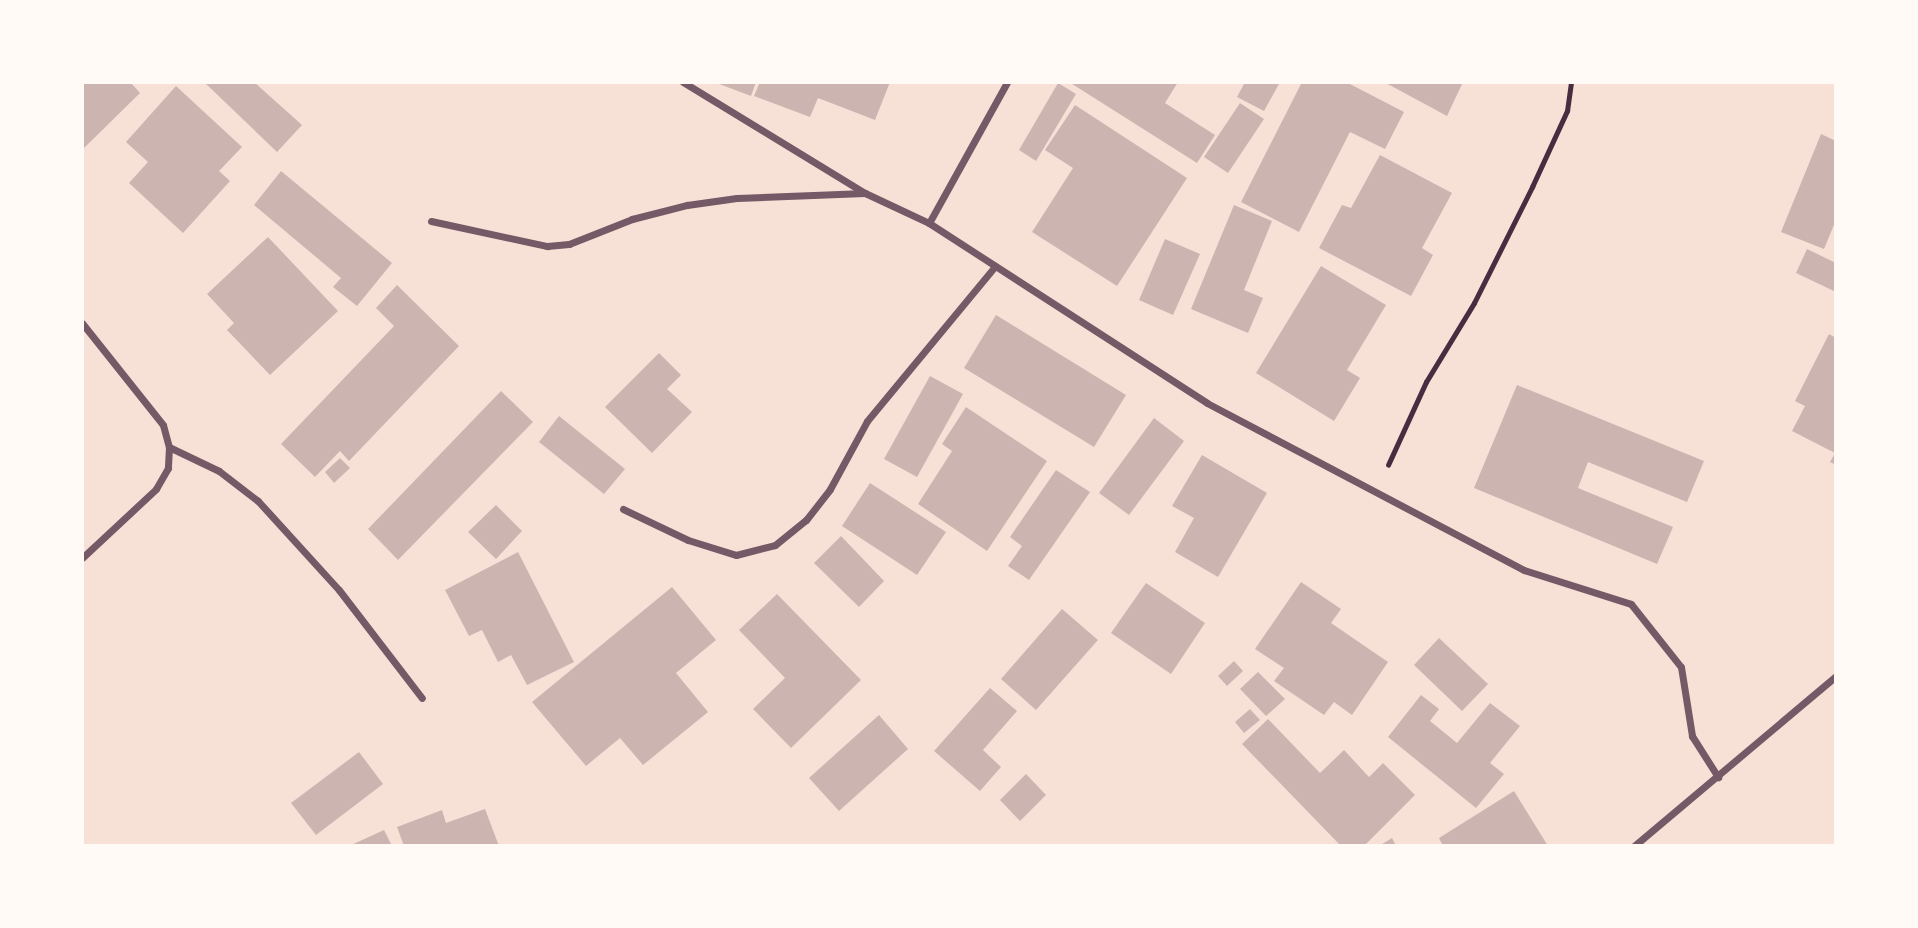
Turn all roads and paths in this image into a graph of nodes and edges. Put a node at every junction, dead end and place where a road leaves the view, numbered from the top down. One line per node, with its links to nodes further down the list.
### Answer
1 (683, 82): 4 (street)
2 (1007, 82): 6 (street)
3 (1571, 82): 10 (path)
4 (865, 193): 5 (street); 6 (street)
5 (431, 221)
6 (929, 223): 7 (street)
7 (995, 267): 10 (street); 11 (street)
8 (82, 323): 9 (street)
9 (169, 447): 12 (street); 14 (street)
10 (1375, 494): 15 (street)
11 (623, 509)
12 (82, 558)
13 (1836, 676): 15 (street)
14 (422, 698)
15 (1718, 777): 16 (street)
16 (1634, 846)

